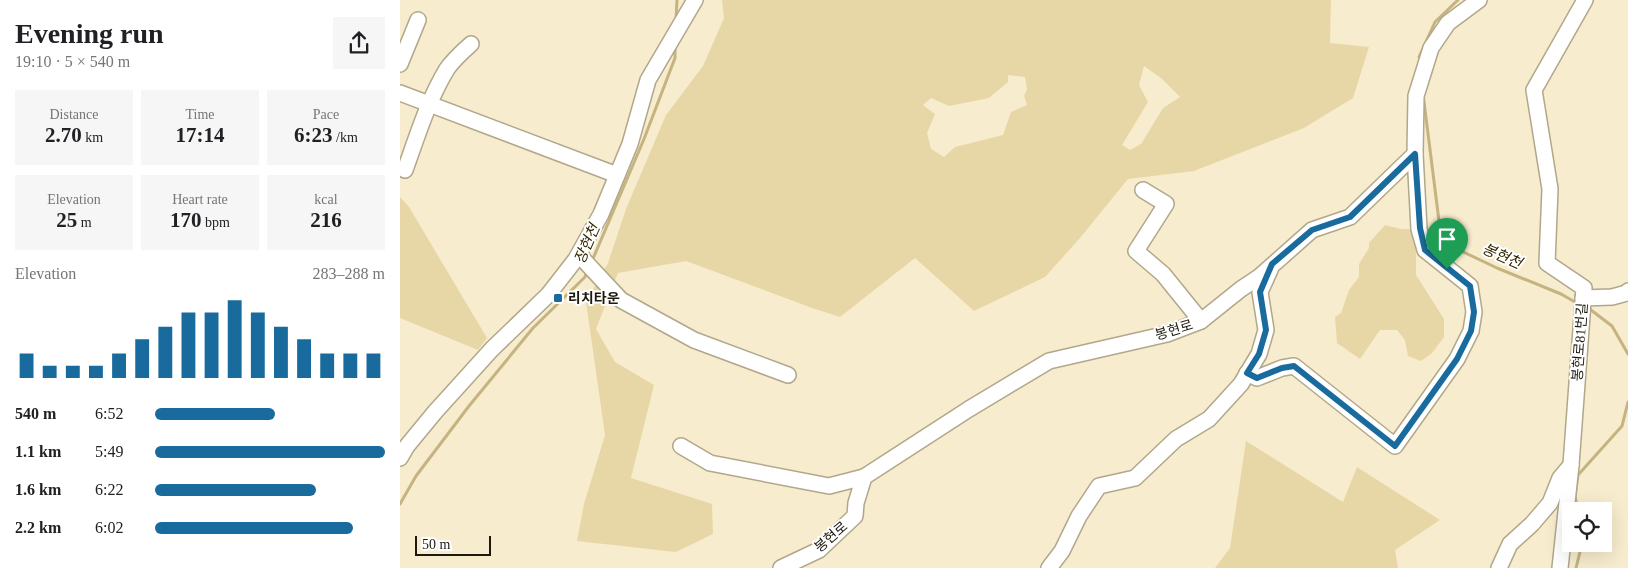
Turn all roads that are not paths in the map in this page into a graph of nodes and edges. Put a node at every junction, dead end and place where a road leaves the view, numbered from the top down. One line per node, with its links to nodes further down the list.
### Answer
1 (1479, 0): 9 (street)
2 (1585, 0): 16 (street, 봉현로81번길)
3 (693, 5): 11 (street)
4 (418, 20): 6 (street)
5 (471, 44): 8 (street)
6 (400, 64)
7 (400, 93): 8 (street)
8 (430, 104): 10 (street); 11 (street)
9 (1415, 154): 14 (street, 봉현로); 18 (street)
10 (405, 170)
11 (617, 175): 13 (street)
12 (1143, 190): 17 (street)
13 (586, 262): 19 (street); 21 (street)
14 (1272, 264): 17 (street, 봉현로); 18 (street)
15 (1628, 291): 16 (street)
16 (1584, 298): 22 (street, 봉현로81번길)
17 (1201, 321): 23 (street, 봉현로)
18 (1247, 373): 25 (street)
19 (788, 375)
20 (681, 446): 23 (street)
21 (400, 458)
22 (1571, 465): 26 (street); 27 (street, 봉현로81번길)
23 (864, 477): 24 (street, 봉현로)
24 (781, 568)
25 (1049, 568)
26 (1499, 568)
27 (1560, 568)

